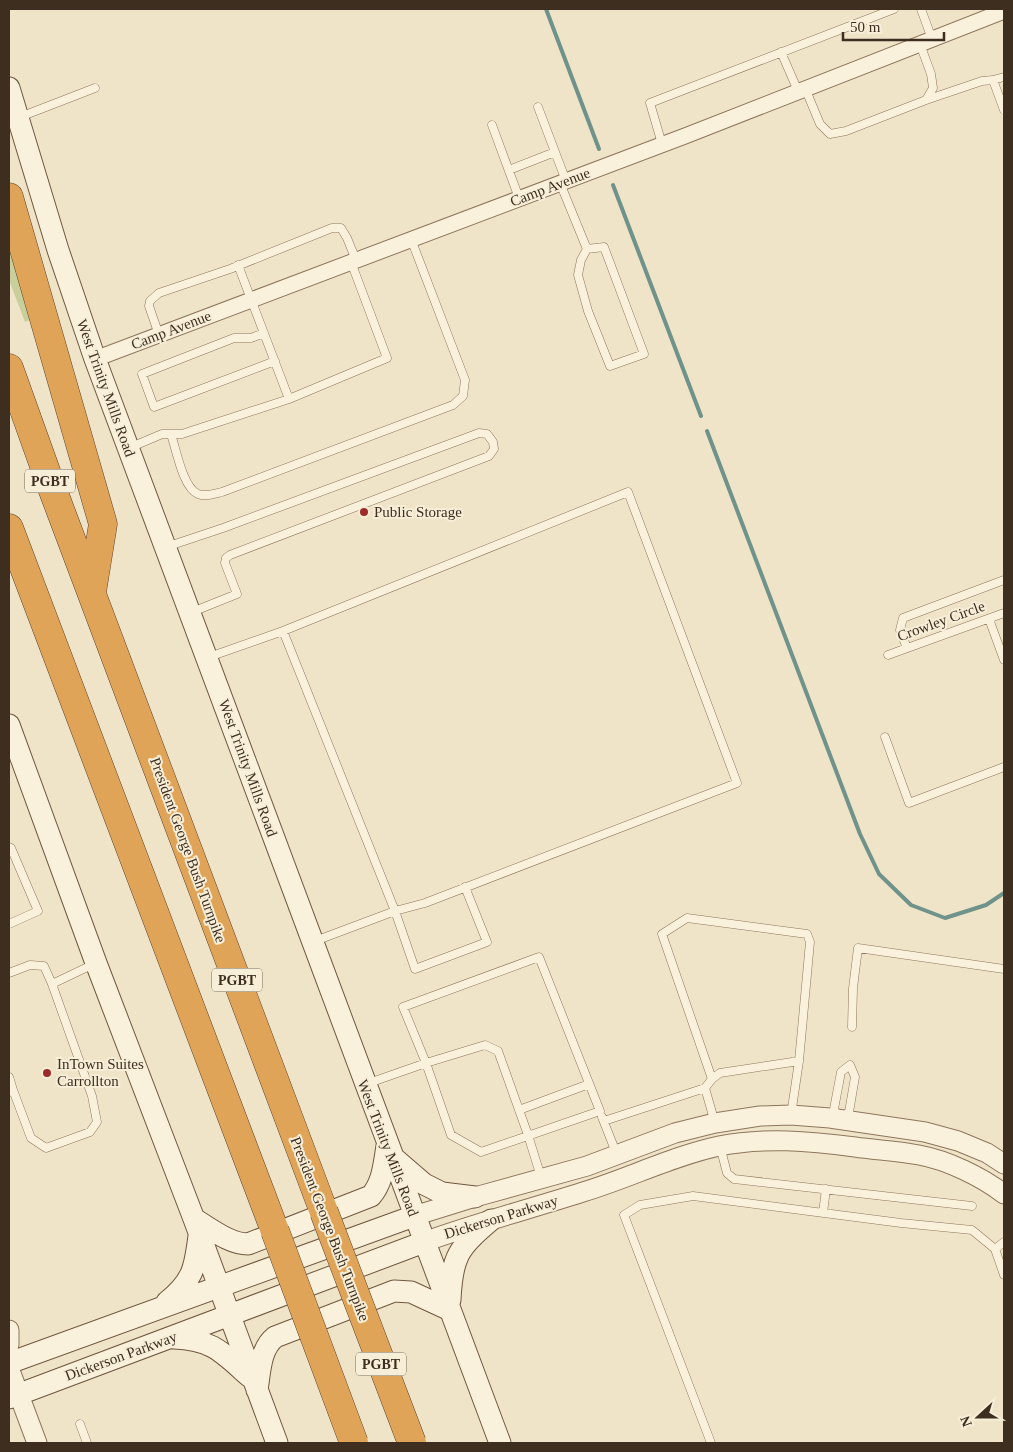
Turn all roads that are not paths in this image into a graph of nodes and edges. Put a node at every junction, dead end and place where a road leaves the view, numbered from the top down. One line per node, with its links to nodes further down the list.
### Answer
1 (894, 9): 5 (lane)
2 (921, 9): 4 (lane)
3 (1004, 11): 4 (street, Camp Avenue)
4 (926, 41): 10 (street, Camp Avenue); 11 (lane)
5 (782, 52): 10 (lane); 16 (lane)
6 (1004, 77): 7 (lane)
7 (993, 80): 11 (lane); 13 (lane)
8 (9, 88): 14 (main road, West Trinity Mills Road)
9 (95, 88): 14 (lane)
10 (802, 90): 11 (lane); 16 (street, Camp Avenue)
11 (926, 100)
12 (538, 107): 17 (lane)
13 (1004, 110)
14 (18, 118): 29 (main road, West Trinity Mills Road)
15 (492, 125): 18 (lane)
16 (662, 144): 19 (street, Camp Avenue)
17 (555, 152): 18 (lane); 19 (lane)
18 (509, 170): 21 (lane)
19 (563, 182): 21 (street, Camp Avenue); 23 (lane)
20 (9, 197): 40 (highway)
21 (519, 198): 22 (street, Camp Avenue)
22 (411, 240): 24 (street, Camp Avenue); 33 (lane)
23 (587, 249): 23 (lane)
24 (353, 261): 25 (lane); 26 (street, Camp Avenue); 32 (lane)
25 (238, 266): 26 (lane); 28 (lane)
26 (251, 300): 27 (lane); 28 (street, Camp Avenue)
27 (264, 333): 30 (lane); 30 (lane)
28 (159, 335): 29 (street, Camp Avenue)
29 (95, 360): 34 (main road, West Trinity Mills Road)
30 (275, 361): 32 (lane)
31 (9, 368): 40 (highway, President George Bush Turnpike / PGBT)
32 (289, 400): 33 (lane)
33 (171, 434): 34 (lane)
34 (128, 448): 36 (main road, West Trinity Mills Road)
35 (9, 528): 39 (highway)
36 (165, 547): 41 (main road, West Trinity Mills Road); 41 (lane)
37 (9, 565): 39 (highway)
38 (1004, 580): 45 (lane)
39 (32, 589): 111 (highway, bridge)
40 (92, 593): 112 (highway, President George Bush Turnpike / PGBT, bridge)
41 (190, 613): 47 (main road, West Trinity Mills Road)
42 (1004, 614): 43 (lane, Crowley Circle)
43 (989, 619): 45 (lane, Crowley Circle); 48 (lane)
44 (283, 631): 47 (lane); 53 (lane); 54 (lane)
45 (907, 648): 46 (lane, Crowley Circle)
46 (888, 655)
47 (207, 658): 56 (main road, West Trinity Mills Road)
48 (1004, 660)
49 (885, 737): 51 (lane)
50 (11, 738): 57 (main road)
51 (1004, 767)
52 (9, 847): 55 (lane)
53 (466, 887): 54 (lane); 54 (lane)
54 (395, 911): 56 (lane)
55 (9, 924)
56 (313, 942): 66 (main road, West Trinity Mills Road)
57 (96, 963): 60 (lane); 91 (main road)
58 (1004, 969): 61 (lane)
59 (9, 973): 60 (lane)
60 (52, 984): 69 (lane)
61 (852, 1027)
62 (799, 1061): 65 (lane); 65 (lane); 72 (lane)
63 (426, 1062): 66 (lane); 67 (lane); 70 (lane); 76 (lane)
64 (9, 1077): 69 (lane)
65 (712, 1079): 68 (lane)
66 (364, 1084): 80 (main road, West Trinity Mills Road)
67 (589, 1084): 70 (lane); 71 (lane)
68 (706, 1088): 74 (lane); 75 (lane)
69 (11, 1091)
70 (519, 1110): 76 (lane)
71 (600, 1111): 74 (lane); 76 (lane)
72 (791, 1115): 73 (street, Dickerson Parkway); 75 (street, Dickerson Parkway); 77 (street)
73 (840, 1120): 73 (lane); 78 (street); 82 (street, Dickerson Parkway)
74 (604, 1121): 81 (lane)
75 (715, 1123): 79 (street); 81 (street, Dickerson Parkway)
76 (528, 1136): 83 (lane)
77 (793, 1140): 78 (street, Dickerson Parkway); 79 (street, Dickerson Parkway)
78 (842, 1145): 85 (street, Dickerson Parkway)
79 (720, 1146): 84 (lane); 90 (street, Dickerson Parkway)
80 (390, 1151): 86 (main road); 89 (main road, West Trinity Mills Road); 91 (main road)
81 (617, 1155): 83 (street, Dickerson Parkway)
82 (1004, 1164)
83 (541, 1179): 86 (street, Dickerson Parkway)
84 (826, 1189): 87 (lane); 88 (lane)
85 (1004, 1194)
86 (475, 1197): 89 (street, Dickerson Parkway)
87 (972, 1206)
88 (823, 1213): 94 (lane); 114 (lane)
89 (414, 1216): 92 (main road, West Trinity Mills Road); 96 (main road, Dickerson Parkway)
90 (491, 1220): 92 (street, Dickerson Parkway); 98 (main road)
91 (197, 1226): 96 (main road); 97 (main road)
92 (424, 1242): 98 (main road, West Trinity Mills Road); 99 (main road, Dickerson Parkway)
93 (1004, 1242): 94 (lane)
94 (995, 1249): 95 (lane)
95 (1004, 1275)
96 (219, 1286): 97 (main road, Dickerson Parkway); 99 (main road)
97 (161, 1307): 103 (main road, Dickerson Parkway)
98 (450, 1310): 105 (main road); 113 (main road, West Trinity Mills Road)
99 (229, 1314): 101 (main road, Dickerson Parkway); 105 (main road)
100 (9, 1330): 102 (street)
101 (171, 1338): 105 (main road); 106 (main road, Dickerson Parkway)
102 (9, 1345)
103 (9, 1363)
104 (9, 1368): 106 (street)
105 (255, 1385): 110 (main road)
106 (14, 1396): 108 (street)
107 (80, 1424): 109 (lane)
108 (37, 1443)
109 (87, 1443)
110 (277, 1443)
111 (354, 1443)
112 (412, 1443)
113 (500, 1443)
114 (711, 1443)

